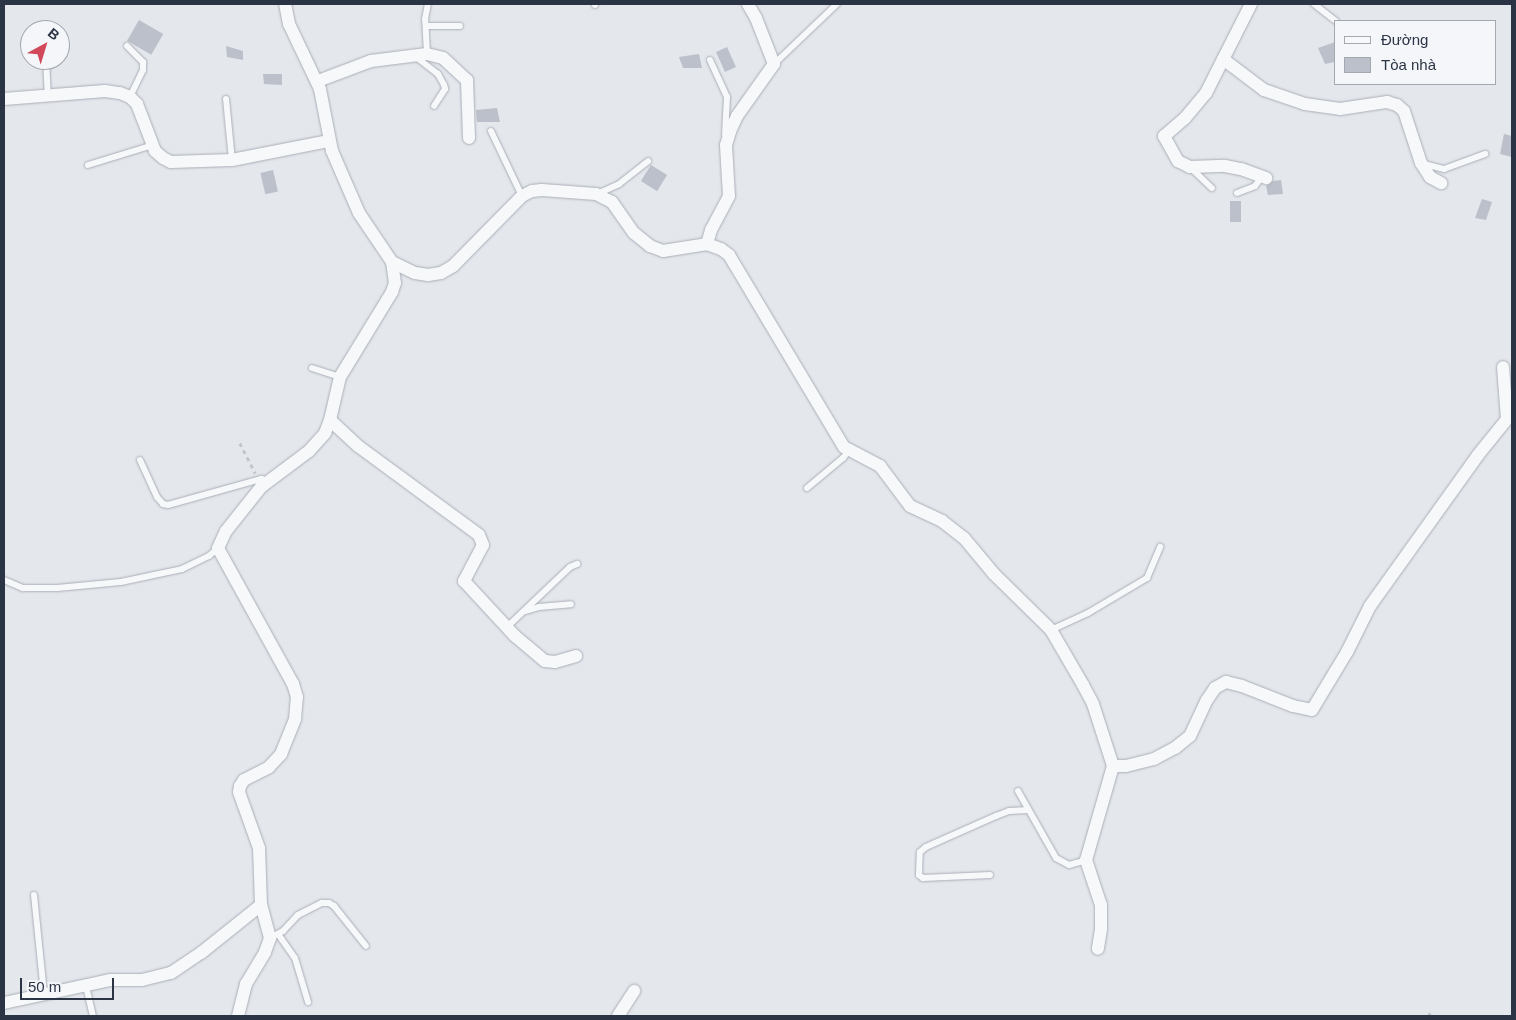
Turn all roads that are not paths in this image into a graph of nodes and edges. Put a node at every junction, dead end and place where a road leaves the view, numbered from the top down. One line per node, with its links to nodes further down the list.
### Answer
1 (285, 4): 16 (street)
2 (428, 4): 8 (lane)
3 (748, 4): 14 (street)
4 (837, 4): 14 (lane)
5 (1251, 4): 12 (street)
6 (1314, 4): 7 (lane)
7 (1335, 20)
8 (426, 26): 9 (lane); 11 (lane)
9 (460, 26)
10 (127, 46): 18 (lane)
11 (422, 55): 16 (street); 21 (lane); 23 (street)
12 (1223, 59): 30 (street); 32 (street)
13 (710, 60): 26 (lane)
14 (774, 64): 26 (street)
15 (47, 70): 17 (lane)
16 (318, 80): 24 (street)
17 (48, 96): 18 (street); 20 (street)
18 (130, 97): 25 (street)
19 (226, 98): 28 (lane)
20 (4, 100)
21 (434, 106)
22 (491, 131): 38 (lane)
23 (469, 138)
24 (329, 141): 28 (street); 40 (street)
25 (153, 145): 28 (street); 31 (lane)
26 (726, 145): 39 (street)
27 (1485, 154): 30 (lane)
28 (232, 160)
29 (648, 161): 36 (lane)
30 (1421, 163): 34 (street)
31 (88, 164)
32 (1190, 168): 33 (street); 35 (lane)
33 (1264, 177): 37 (lane)
34 (1441, 183)
35 (1212, 188)
36 (596, 194): 38 (street); 39 (street)
37 (1237, 194)
38 (522, 196): 40 (street)
39 (707, 244): 45 (street)
40 (392, 262): 43 (street)
41 (1503, 367): 58 (street)
42 (312, 368): 43 (lane)
43 (340, 377): 44 (street)
44 (330, 420): 47 (street); 55 (street)
45 (844, 447): 48 (lane); 56 (street)
46 (140, 460): 47 (lane)
47 (264, 480): 50 (street)
48 (807, 488)
49 (1160, 547): 56 (lane)
50 (218, 548): 52 (lane); 64 (street)
51 (577, 564): 54 (lane)
52 (4, 580)
53 (571, 604): 54 (lane)
54 (525, 611): 55 (lane)
55 (507, 627): 57 (street)
56 (1051, 630): 58 (street)
57 (576, 656)
58 (1113, 766): 61 (street)
59 (1018, 791): 60 (lane)
60 (1028, 810): 61 (lane); 62 (lane)
61 (1086, 860): 67 (street)
62 (990, 875)
63 (34, 895): 70 (lane)
64 (261, 906): 65 (street); 68 (street)
65 (274, 936): 66 (lane); 71 (lane); 74 (street)
66 (366, 946)
67 (1098, 949)
68 (86, 986): 70 (street); 73 (lane)
69 (634, 992): 75 (street)
70 (44, 993): 72 (street)
71 (308, 1002)
72 (4, 1003)
73 (93, 1016)
74 (238, 1016)
75 (618, 1016)

